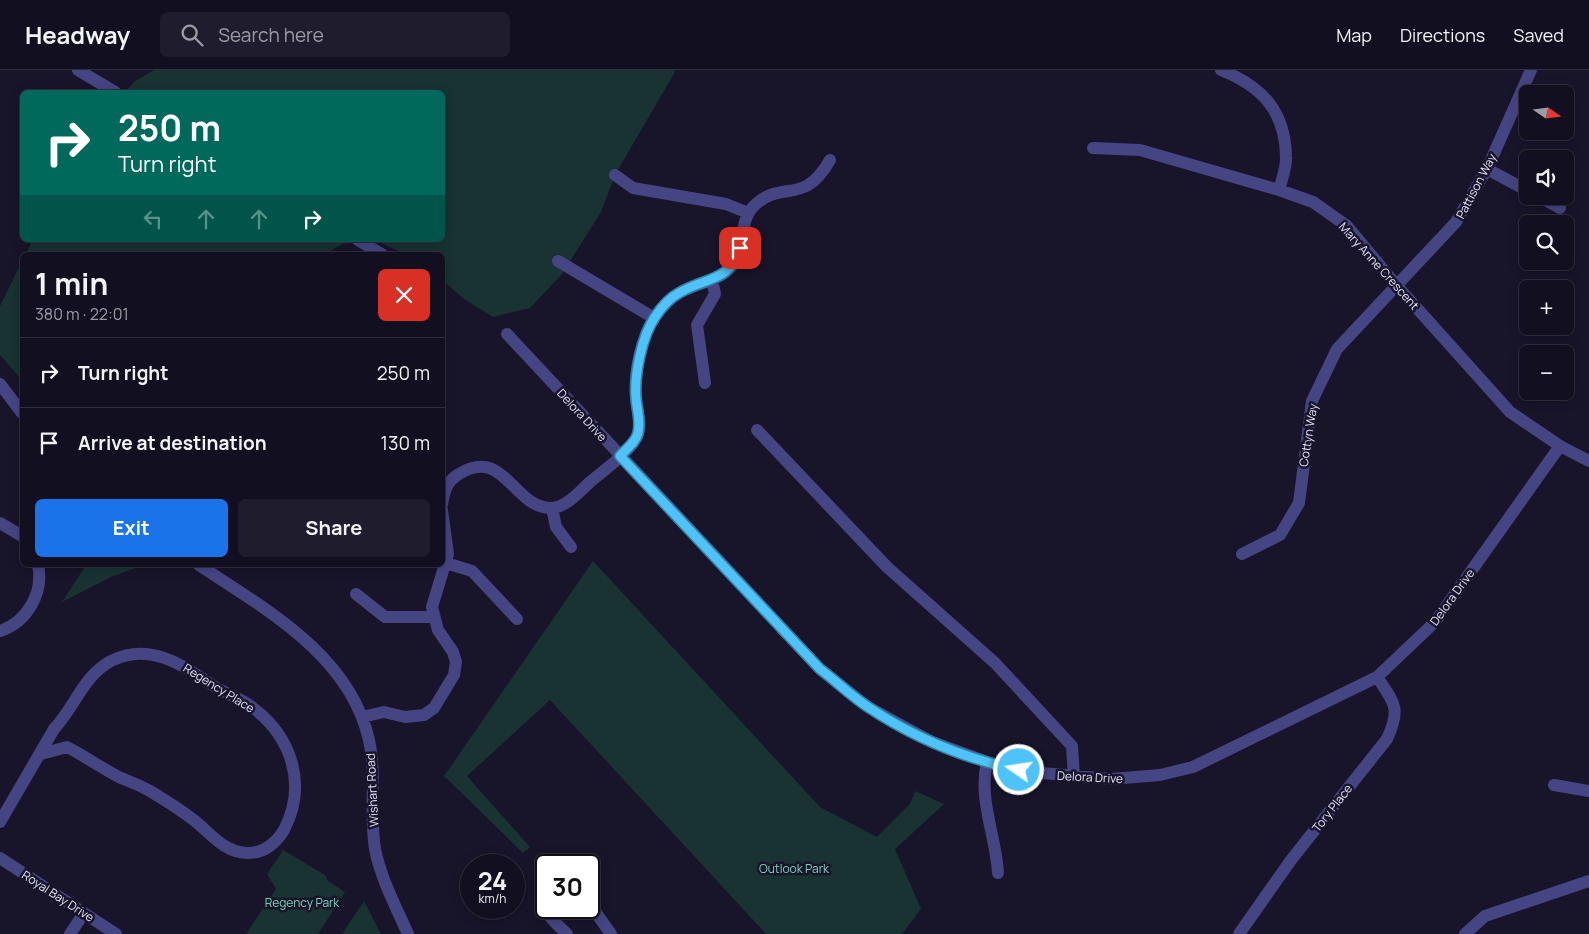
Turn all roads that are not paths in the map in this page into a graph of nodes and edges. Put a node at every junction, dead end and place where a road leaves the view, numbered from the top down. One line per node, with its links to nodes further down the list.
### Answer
1 (78, 70): 4 (street)
2 (1221, 70): 10 (street)
3 (1531, 70): 7 (street, Pattison Way)
4 (112, 90)
5 (1093, 148): 10 (street, Mary Anne Crescent)
6 (830, 160): 13 (street)
7 (1487, 169): 9 (street); 18 (street, Pattison Way)
8 (615, 175): 13 (street)
9 (1519, 186)
10 (1279, 190): 18 (street, Mary Anne Crescent)
11 (1554, 205): 12 (street)
12 (1560, 208)
13 (748, 213): 17 (street)
14 (361, 242): 15 (street)
15 (378, 252)
16 (558, 261): 19 (street)
17 (712, 280): 19 (street); 21 (street)
18 (1397, 286): 25 (street, Mary Anne Crescent); 34 (street, Cottyn Way)
19 (654, 318): 26 (street)
20 (507, 334): 26 (street, Delora Drive)
21 (705, 383)
22 (0, 384): 23 (street)
23 (20, 410)
24 (757, 430): 49 (street)
25 (1560, 446): 27 (street, Mary Anne Crescent); 43 (street, Delora Drive)
26 (620, 456): 29 (street); 48 (street, Delora Drive)
27 (1589, 461)
28 (445, 488): 29 (street)
29 (552, 508): 33 (street)
30 (0, 523): 32 (street)
31 (445, 528): 35 (street)
32 (20, 535)
33 (571, 547)
34 (1242, 554)
35 (446, 563): 41 (street)
36 (38, 567): 42 (street)
37 (202, 567): 44 (street, Wishart Road)
38 (444, 567): 40 (street)
39 (356, 594): 40 (street)
40 (434, 617): 44 (street)
41 (517, 619)
42 (0, 631)
43 (1377, 677): 49 (street, Delora Drive); 64 (street, Tory Place)
44 (362, 717): 61 (street, Wishart Road)
45 (64, 719): 46 (street); 46 (street, Regency Place); 47 (street, Regency Place)
46 (67, 747): 47 (street)
47 (41, 754): 52 (street, Regency Place)
48 (987, 762): 49 (street, Delora Drive); 54 (street)
49 (1074, 777)
50 (1554, 785): 51 (street)
51 (1589, 792)
52 (0, 822)
53 (0, 858): 56 (street, Royal Bay Drive)
54 (998, 873)
55 (1589, 881): 65 (street)
56 (84, 913): 59 (street); 60 (street, Royal Bay Drive)
57 (600, 918): 63 (street)
58 (553, 919): 62 (street)
59 (70, 934)
60 (116, 934)
61 (408, 934)
62 (567, 934)
63 (611, 934)
64 (1239, 934)
65 (1465, 934)

